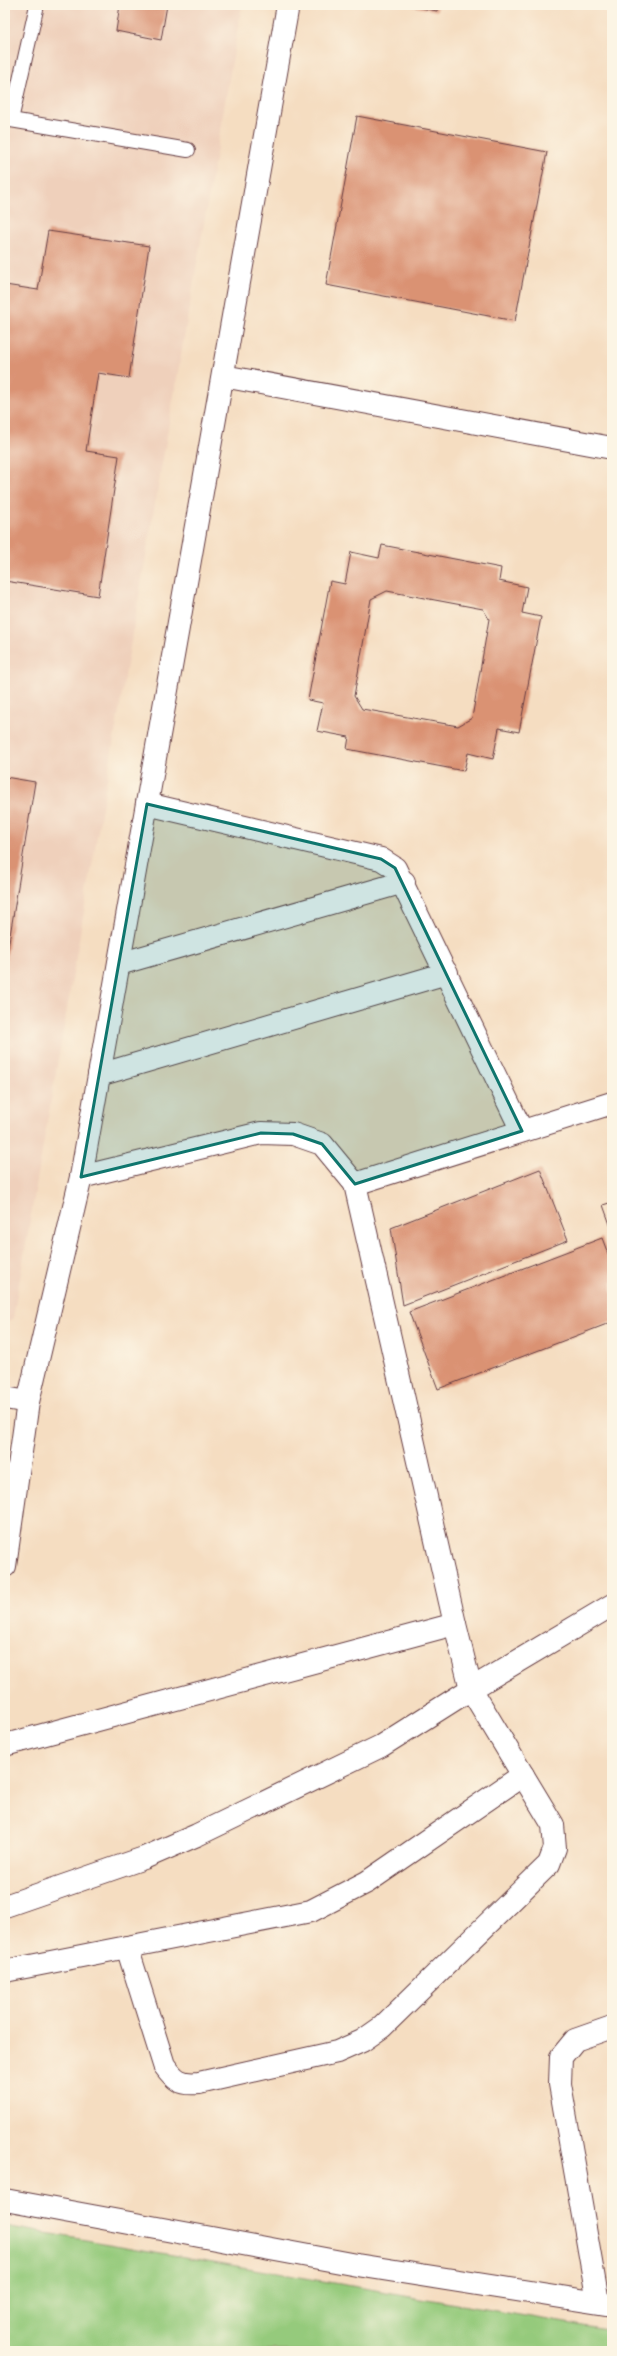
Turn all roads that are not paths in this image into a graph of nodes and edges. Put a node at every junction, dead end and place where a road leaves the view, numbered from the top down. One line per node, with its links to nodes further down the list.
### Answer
1 (37, 5): 3 (lane)
2 (288, 5): 5 (street)
3 (8, 119): 4 (lane)
4 (188, 150)
5 (223, 376): 6 (street); 7 (street)
6 (612, 448)
7 (147, 804): 8 (street); 9 (street)
8 (404, 882): 9 (street); 10 (street)
9 (119, 964): 11 (street)
10 (447, 973): 11 (street); 13 (street)
11 (100, 1075): 14 (street)
12 (612, 1103): 13 (street)
13 (522, 1131): 15 (street)
14 (82, 1176): 15 (street); 17 (street)
15 (355, 1184): 20 (street)
16 (5, 1398): 17 (street)
17 (28, 1402): 18 (street)
18 (5, 1566)
19 (612, 1605): 21 (street)
20 (454, 1624): 21 (street); 22 (street)
21 (471, 1689): 23 (street); 24 (street)
22 (5, 1745)
23 (523, 1775): 25 (street); 25 (street)
24 (5, 1906)
25 (127, 1947): 26 (street)
26 (5, 1971)
27 (612, 2028): 29 (street)
28 (5, 2200): 29 (street)
29 (605, 2304)

